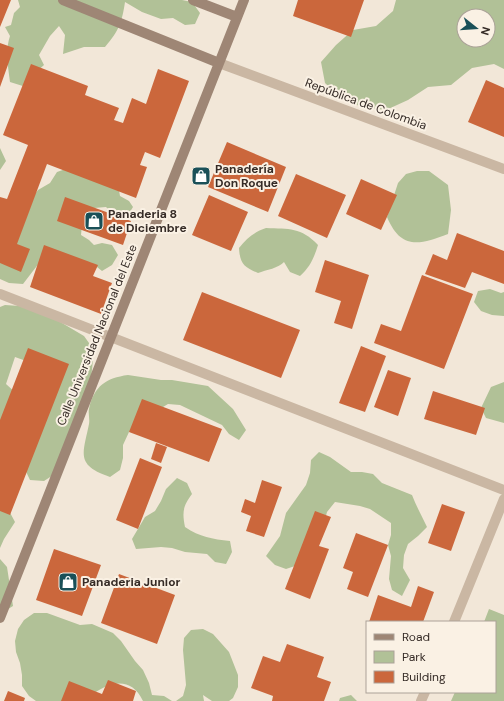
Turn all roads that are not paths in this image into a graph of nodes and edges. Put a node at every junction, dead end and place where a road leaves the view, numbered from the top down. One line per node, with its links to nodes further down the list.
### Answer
1 (63, 0): 5 (street)
2 (193, 0): 4 (street)
3 (244, 0): 4 (street, Calle Universidad Nacional del Este)
4 (237, 17): 5 (street, Calle Universidad Nacional del Este)
5 (219, 63): 6 (street, República de Colombia); 8 (street, Calle Universidad Nacional del Este)
6 (504, 169)
7 (0, 294): 8 (street)
8 (110, 337): 9 (street); 11 (street, Calle Universidad Nacional del Este)
9 (504, 490)
10 (504, 499): 12 (street)
11 (0, 618)
12 (454, 621)

